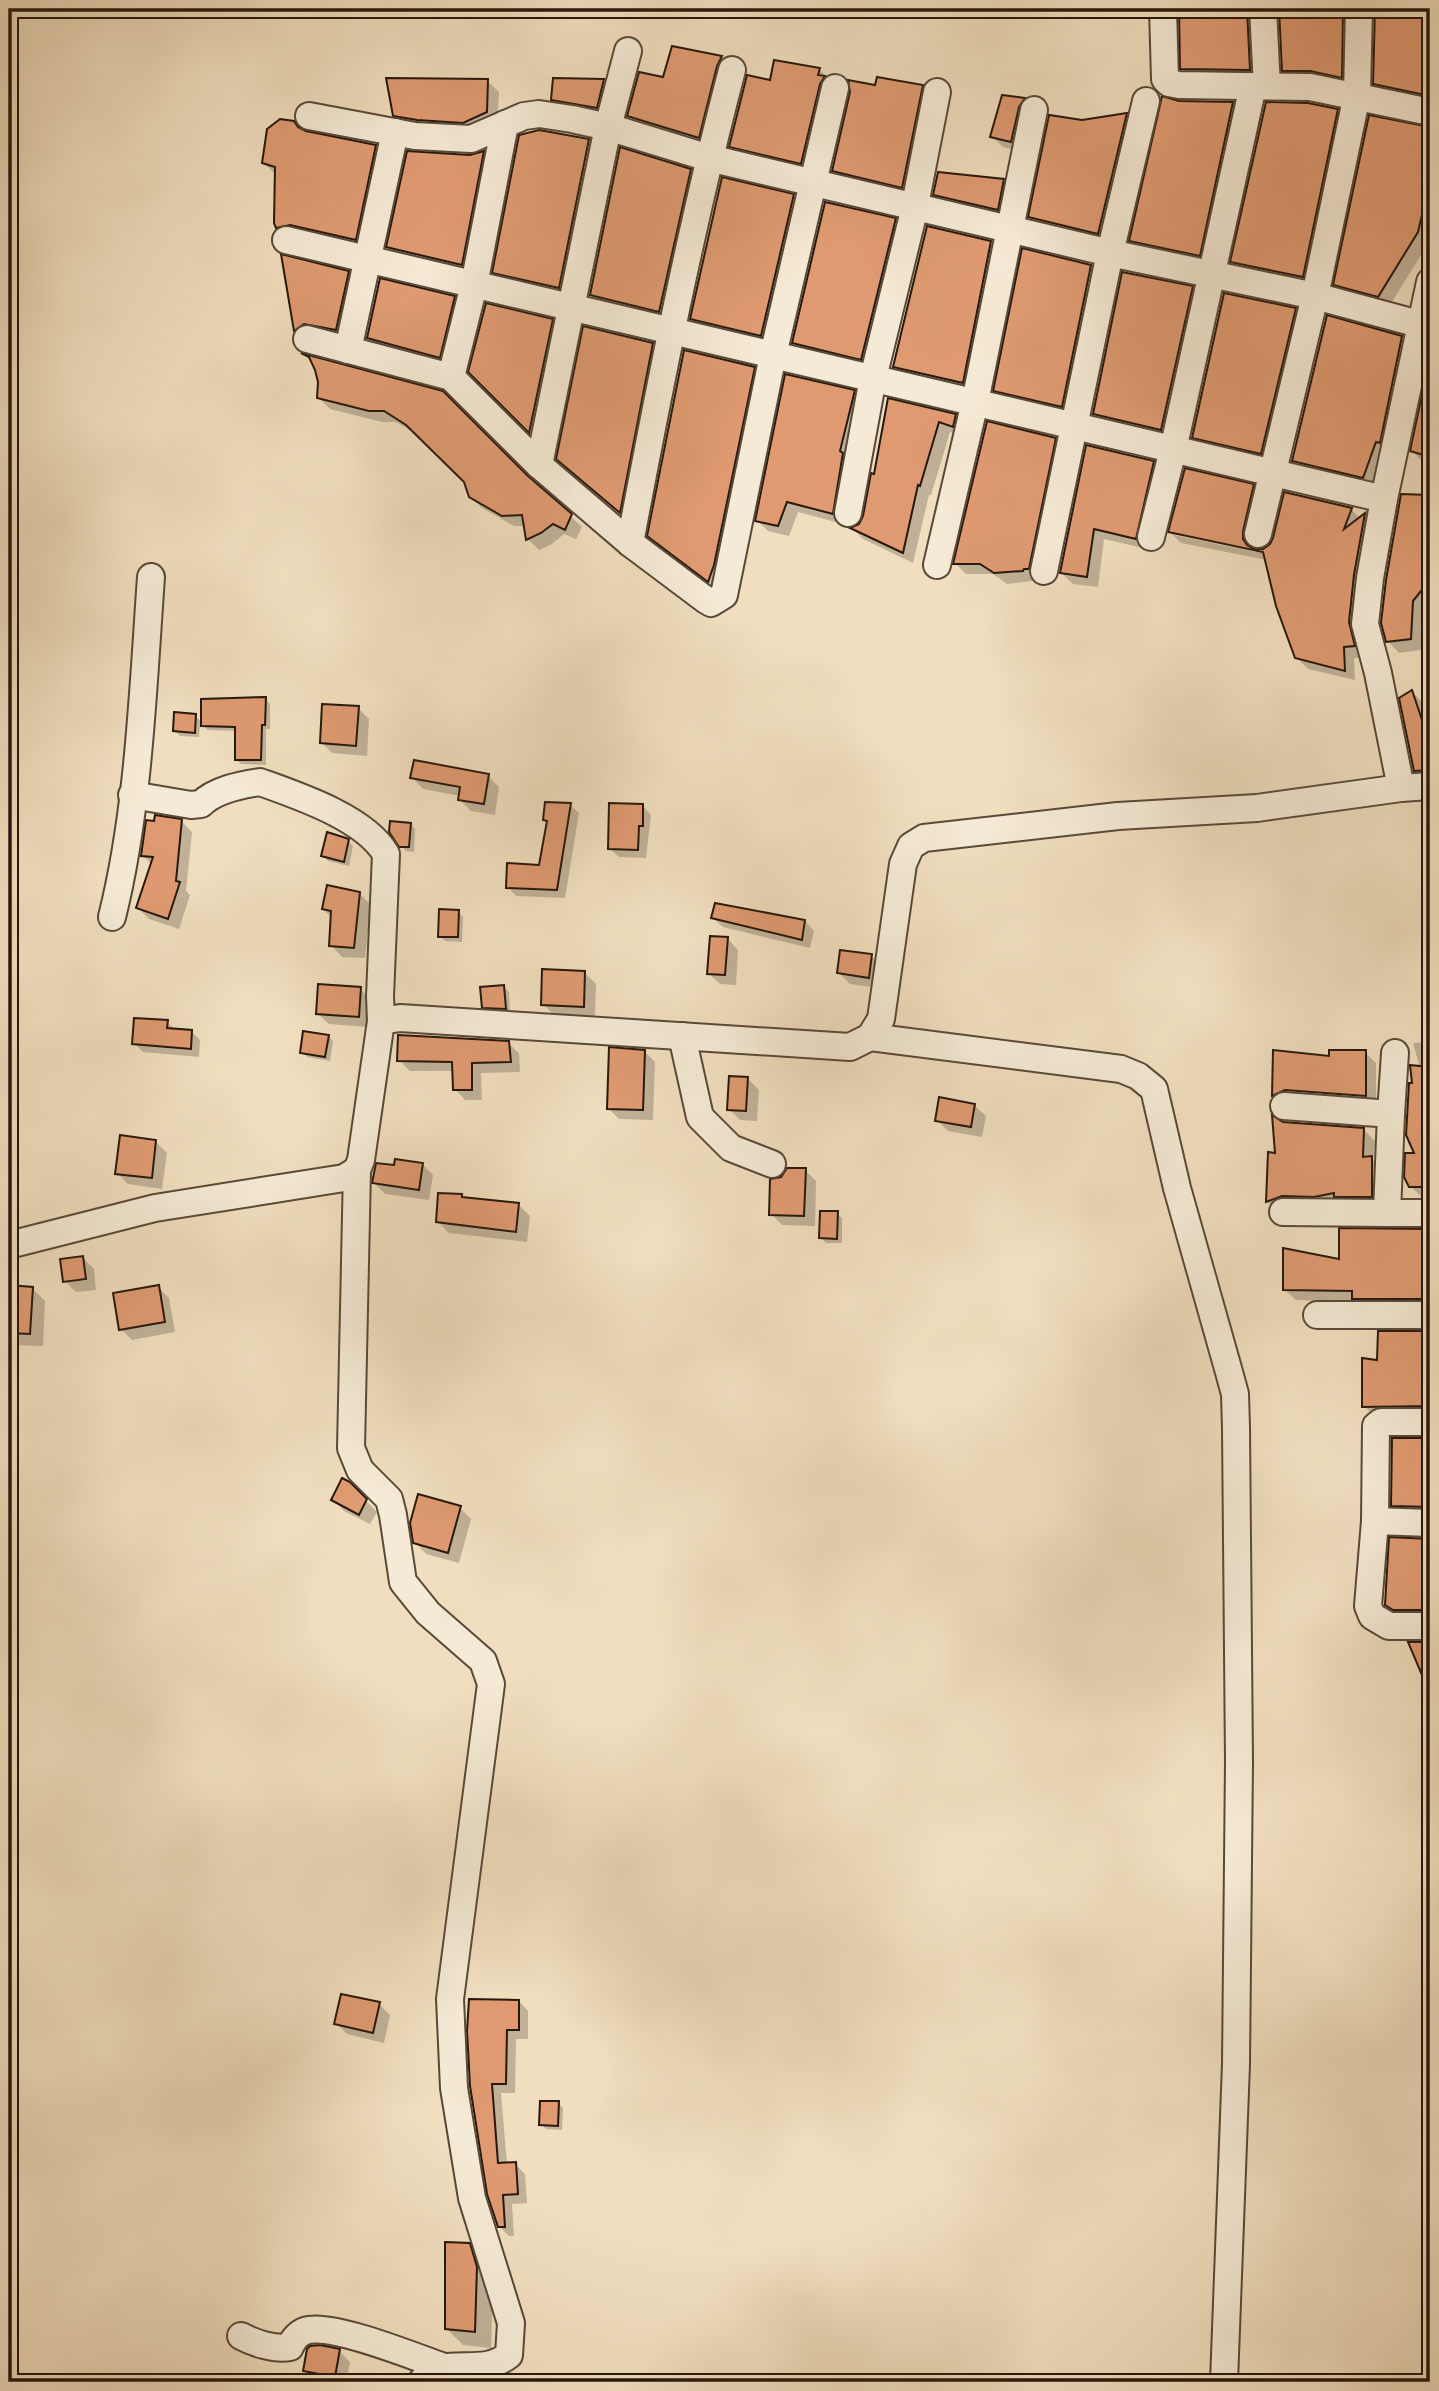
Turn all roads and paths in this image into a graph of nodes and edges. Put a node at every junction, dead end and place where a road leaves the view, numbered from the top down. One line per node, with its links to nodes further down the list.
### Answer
1 (1163, 9): 6 (street)
2 (1263, 9): 6 (street)
3 (1359, 9): 9 (street)
4 (628, 51): 15 (street)
5 (732, 69): 17 (street)
6 (1260, 86): 9 (street); 24 (street)
7 (835, 88): 18 (street)
8 (937, 92): 19 (street)
9 (1357, 95): 12 (street); 27 (street)
10 (1146, 101): 22 (street)
11 (1034, 110): 20 (street)
12 (1430, 112)
13 (309, 116): 16 (street)
14 (506, 124): 15 (street); 16 (street); 26 (street)
15 (608, 127): 17 (street); 28 (street)
16 (396, 132): 23 (street)
17 (709, 158): 18 (street); 30 (street)
18 (813, 182): 19 (street); 33 (street)
19 (915, 206): 20 (street); 35 (street)
20 (1012, 228): 22 (street); 36 (street)
21 (286, 240): 23 (street)
22 (1110, 253): 24 (street); 37 (street)
23 (368, 260): 26 (street); 32 (street)
24 (1211, 275): 27 (street); 38 (street)
25 (1430, 282): 29 (street)
26 (474, 285): 28 (street); 34 (street)
27 (1315, 296): 29 (street); 40 (street)
28 (573, 308): 30 (street); 39 (street)
29 (1425, 326): 41 (street)
30 (670, 331): 33 (street); 45 (street)
31 (307, 339): 32 (street)
32 (348, 350): 34 (street)
33 (773, 355): 35 (street); 45 (street)
34 (451, 377): 39 (street)
35 (873, 378): 36 (street); 42 (street)
36 (975, 402): 37 (street); 46 (street)
37 (1074, 426): 38 (street); 47 (street)
38 (1173, 450): 40 (street); 44 (street)
39 (539, 465): 45 (street)
40 (1272, 472): 41 (street); 43 (street)
41 (1384, 499): 50 (street)
42 (848, 513)
43 (1258, 534)
44 (1151, 537)
45 (630, 543)
46 (937, 565)
47 (1044, 571)
48 (151, 576): 51 (street)
49 (1430, 786): 50 (street)
50 (1401, 788): 55 (street)
51 (132, 795): 52 (street); 53 (street)
52 (112, 917)
53 (381, 1021): 54 (street); 60 (street)
54 (682, 1036): 55 (street); 59 (street)
55 (870, 1037): 73 (street)
56 (1395, 1053): 58 (street)
57 (1284, 1106): 58 (street)
58 (1391, 1114): 62 (street)
59 (772, 1164)
60 (357, 1170): 64 (street); 72 (street)
61 (1283, 1212): 62 (street)
62 (1387, 1213): 63 (street)
63 (1430, 1213)
64 (9, 1245)
65 (1317, 1315): 66 (street)
66 (1430, 1315)
67 (1430, 1422): 68 (street)
68 (1375, 1521): 69 (street); 70 (street)
69 (1430, 1523)
70 (1430, 1626)
71 (240, 2336): 72 (street)
72 (431, 2374)
73 (1224, 2382)

